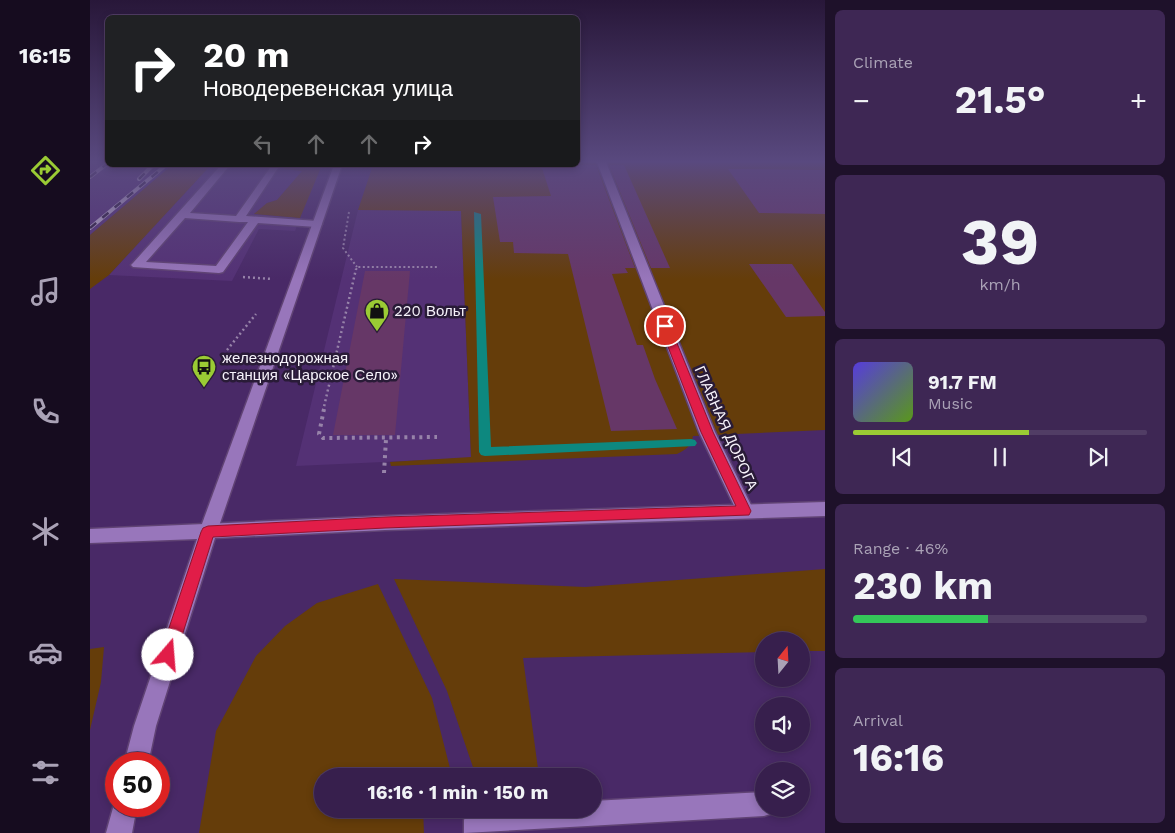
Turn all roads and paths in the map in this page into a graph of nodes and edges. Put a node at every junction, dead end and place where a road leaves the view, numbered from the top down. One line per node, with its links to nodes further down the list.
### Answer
1 (194, 201): 6 (main road)
2 (251, 201): 8 (main road)
3 (325, 201): 7 (main road)
4 (616, 201): 16 (main road, ГЛАВНАЯ ДОРОГА)
5 (350, 208): 10 (path)
6 (182, 215): 8 (main road); 9 (main road)
7 (319, 217): 9 (main road); 17 (main road)
8 (239, 218): 9 (main road)
9 (255, 220)
10 (357, 267): 11 (path); 13 (path)
11 (439, 267)
12 (437, 437): 13 (path)
13 (386, 439): 14 (path)
14 (384, 473)
15 (825, 509): 16 (main road)
16 (745, 511): 17 (main road)
17 (208, 532): 18 (main road); 19 (main road)
18 (90, 536)
19 (139, 752)
20 (755, 805): 23 (main road)
21 (123, 817): 22 (main road)
22 (119, 833)
23 (478, 833)

